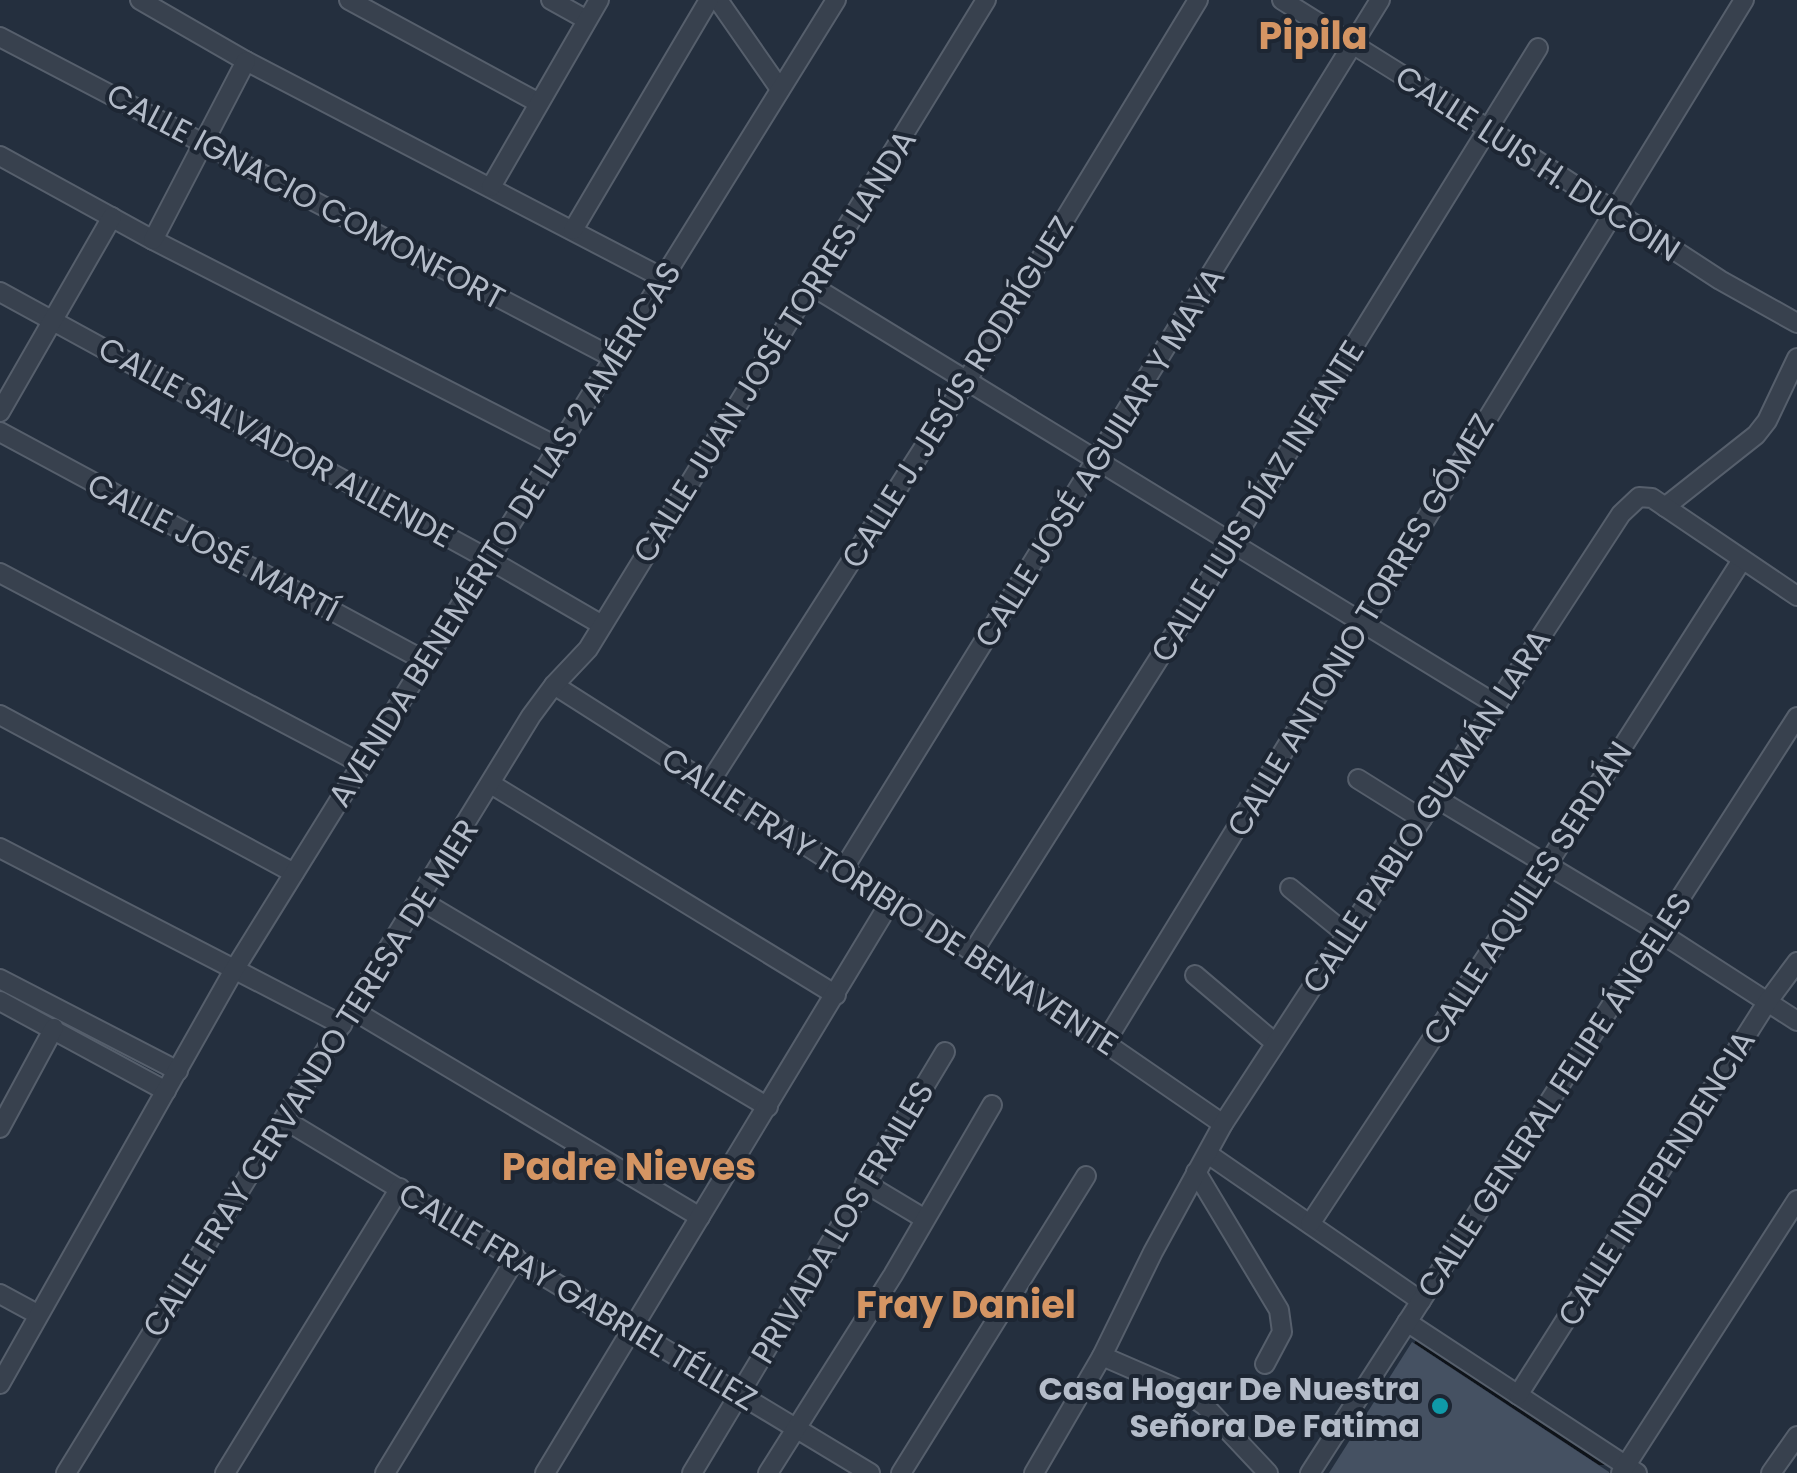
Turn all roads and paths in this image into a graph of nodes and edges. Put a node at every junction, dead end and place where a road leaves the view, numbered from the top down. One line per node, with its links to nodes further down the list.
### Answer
1 (349, 0): 19 (street)
2 (551, 0): 13 (street)
3 (598, 0): 13 (street)
4 (710, 0): 26 (street)
5 (718, 0): 18 (street)
6 (836, 0): 18 (street, AVENIDA BENEMÉRITO DE LAS 2 AMÉRICAS)
7 (986, 0): 29 (street, CALLE JUAN JOSÉ TORRES LANDA)
8 (1198, 0): 35 (street, CALLE J. JESÚS RODRÍGUEZ)
9 (1282, 0): 15 (street, CALLE LUIS H. DUCOIN)
10 (1380, 0): 15 (street, CALLE JOSÉ AGUILAR Y MAYA)
11 (1744, 0): 24 (street, CALLE ANTONIO TORRES GÓMEZ)
12 (149, 1): 17 (street)
13 (587, 20): 19 (street)
14 (0, 37): 21 (street, CALLE IGNACIO COMONFORT)
15 (1353, 46): 20 (street, CALLE LUIS H. DUCOIN); 39 (street, CALLE JOSÉ AGUILAR Y MAYA)
16 (1538, 48): 20 (street, CALLE LUIS DÍAZ INFANTE)
17 (246, 61): 21 (street); 23 (street)
18 (780, 90): 28 (street, AVENIDA BENEMÉRITO DE LAS 2 AMÉRICAS)
19 (539, 103): 23 (street)
20 (1487, 128): 24 (street, CALLE LUIS H. DUCOIN); 41 (street, CALLE LUIS DÍAZ INFANTE)
21 (205, 142): 27 (street); 33 (street, CALLE IGNACIO COMONFORT)
22 (0, 156): 25 (street)
23 (491, 186): 26 (street)
24 (1613, 209): 32 (street, CALLE LUIS H. DUCOIN); 46 (street, CALLE ANTONIO TORRES GÓMEZ)
25 (112, 217): 27 (street); 31 (street)
26 (573, 230): 28 (street)
27 (154, 240): 38 (street)
28 (661, 277): 33 (street, AVENIDA BENEMÉRITO DE LAS 2 AMÉRICAS)
29 (812, 286): 35 (street); 47 (street, CALLE JUAN JOSÉ TORRES LANDA)
30 (0, 292): 31 (street, CALLE SALVADOR ALLENDE)
31 (55, 320): 36 (street); 42 (street, CALLE SALVADOR ALLENDE)
32 (1797, 323)
33 (612, 357): 38 (street, AVENIDA BENEMÉRITO DE LAS 2 AMÉRICAS)
34 (1797, 358): 40 (street)
35 (967, 380): 39 (street); 55 (street, CALLE J. JESÚS RODRÍGUEZ)
36 (0, 412)
37 (0, 432): 48 (street, CALLE JOSÉ MARTÍ)
38 (558, 448): 42 (street, AVENIDA BENEMÉRITO DE LAS 2 AMÉRICAS)
39 (1096, 462): 41 (street); 61 (street, CALLE JOSÉ AGUILAR Y MAYA)
40 (1665, 507): 43 (street); 50 (street, CALLE PABLO GUZMÁN LARA)
41 (1232, 543): 46 (street); 68 (street, CALLE LUIS DÍAZ INFANTE)
42 (490, 560): 47 (street, CALLE SALVADOR ALLENDE); 48 (street, AVENIDA BENEMÉRITO DE LAS 2 AMÉRICAS)
43 (1742, 560): 45 (street); 60 (street, CALLE AQUILES SERDÁN)
44 (0, 573): 53 (street)
45 (1797, 596)
46 (1362, 622): 50 (street); 79 (street, CALLE ANTONIO TORRES GÓMEZ)
47 (602, 625): 49 (street, CALLE JUAN JOSÉ TORRES LANDA)
48 (427, 662): 53 (street, AVENIDA BENEMÉRITO DE LAS 2 AMÉRICAS)
49 (554, 684): 55 (street, CALLE FRAY TORIBIO DE BENAVENTE); 56 (street, CALLE FRAY CERVANDO TERESA DE MIER)
50 (1497, 705): 57 (street, CALLE PABLO GUZMÁN LARA)
51 (0, 715): 62 (street)
52 (1797, 717): 66 (street, CALLE GENERAL FELIPE ÁNGELES)
53 (362, 764): 62 (street, AVENIDA BENEMÉRITO DE LAS 2 AMÉRICAS)
54 (1358, 780): 58 (street)
55 (710, 782): 61 (street, CALLE FRAY TORIBIO DE BENAVENTE)
56 (491, 784): 65 (street, CALLE FRAY CERVANDO TERESA DE MIER); 73 (street)
57 (1436, 798): 58 (street, CALLE PABLO GUZMÁN LARA); 60 (street)
58 (1422, 819): 67 (street, CALLE PABLO GUZMÁN LARA)
59 (0, 848): 70 (street)
60 (1548, 865): 66 (street); 97 (street, CALLE AQUILES SERDÁN)
61 (844, 868): 64 (street, CALLE FRAY TORIBIO DE BENAVENTE)
62 (294, 873): 70 (street, AVENIDA BENEMÉRITO DE LAS 2 AMÉRICAS)
63 (1290, 888): 67 (street)
64 (892, 899): 68 (street, CALLE FRAY TORIBIO DE BENAVENTE); 73 (street)
65 (420, 900): 76 (street, CALLE FRAY CERVANDO TERESA DE MIER); 85 (street)
66 (1659, 932): 75 (street); 100 (street, CALLE GENERAL FELIPE ÁNGELES)
67 (1345, 933): 80 (street, CALLE PABLO GUZMÁN LARA)
68 (973, 952): 79 (street, CALLE FRAY TORIBIO DE BENAVENTE)
69 (1797, 962): 75 (street, CALLE INDEPENDENCIA)
70 (234, 970): 76 (street); 82 (street, AVENIDA BENEMÉRITO DE LAS 2 AMÉRICAS)
71 (1194, 975): 80 (street)
72 (0, 979): 82 (street)
73 (836, 994): 85 (street)
74 (0, 1001): 78 (street)
75 (1768, 1001): 77 (street); 108 (street, CALLE INDEPENDENCIA)
76 (346, 1017): 86 (street, CALLE FRAY CERVANDO TERESA DE MIER); 95 (street)
77 (1797, 1021)
78 (54, 1028): 83 (street); 88 (street)
79 (1106, 1041): 87 (street, CALLE FRAY TORIBIO DE BENAVENTE)
80 (1274, 1042): 87 (street, CALLE PABLO GUZMÁN LARA)
81 (944, 1052): 92 (street, PRIVADA LOS FRAILES)
82 (178, 1070): 83 (street, AVENIDA BENEMÉRITO DE LAS 2 AMÉRICAS)
83 (166, 1090): 101 (street, AVENIDA BENEMÉRITO DE LAS 2 AMÉRICAS)
84 (992, 1105): 96 (street)
85 (768, 1106): 95 (street)
86 (286, 1120): 93 (street, CALLE FRAY GABRIEL TÉLLEZ); 112 (street, CALLE FRAY CERVANDO TERESA DE MIER)
87 (1223, 1124): 89 (street, CALLE PABLO GUZMÁN LARA)
88 (0, 1128)
89 (1208, 1154): 90 (street); 97 (street)
90 (1196, 1172): 104 (street); 105 (street)
91 (1086, 1176): 119 (street)
92 (866, 1183): 96 (street); 107 (street, PRIVADA LOS FRAILES)
93 (400, 1188): 98 (street, CALLE FRAY GABRIEL TÉLLEZ); 113 (street)
94 (1797, 1200): 111 (street)
95 (700, 1218): 103 (street)
96 (925, 1220): 109 (street)
97 (1310, 1224): 100 (street)
98 (516, 1258): 103 (street, CALLE FRAY GABRIEL TÉLLEZ); 114 (street)
99 (0, 1294): 101 (street)
100 (1421, 1301): 102 (street, CALLE GENERAL FELIPE ÁNGELES)
101 (37, 1314): 106 (street, AVENIDA BENEMÉRITO DE LAS 2 AMÉRICAS)
102 (1407, 1322): 108 (street); 122 (street, CALLE GENERAL FELIPE ÁNGELES)
103 (634, 1328): 107 (street, CALLE FRAY GABRIEL TÉLLEZ); 115 (street)
104 (1102, 1356): 120 (street); 121 (street)
105 (1265, 1364)
106 (0, 1384)
107 (739, 1392): 109 (street, CALLE FRAY GABRIEL TÉLLEZ); 116 (street, PRIVADA LOS FRAILES)
108 (1518, 1395): 111 (street)
109 (795, 1427): 117 (street); 118 (street, CALLE FRAY GABRIEL TÉLLEZ)
110 (1797, 1436): 123 (street)
111 (1628, 1471)
112 (66, 1473)
113 (225, 1473)
114 (385, 1473)
115 (545, 1473)
116 (692, 1473)
117 (768, 1473)
118 (870, 1473)
119 (900, 1473)
120 (1034, 1473)
121 (1268, 1473)
122 (1310, 1473)
123 (1771, 1473)

